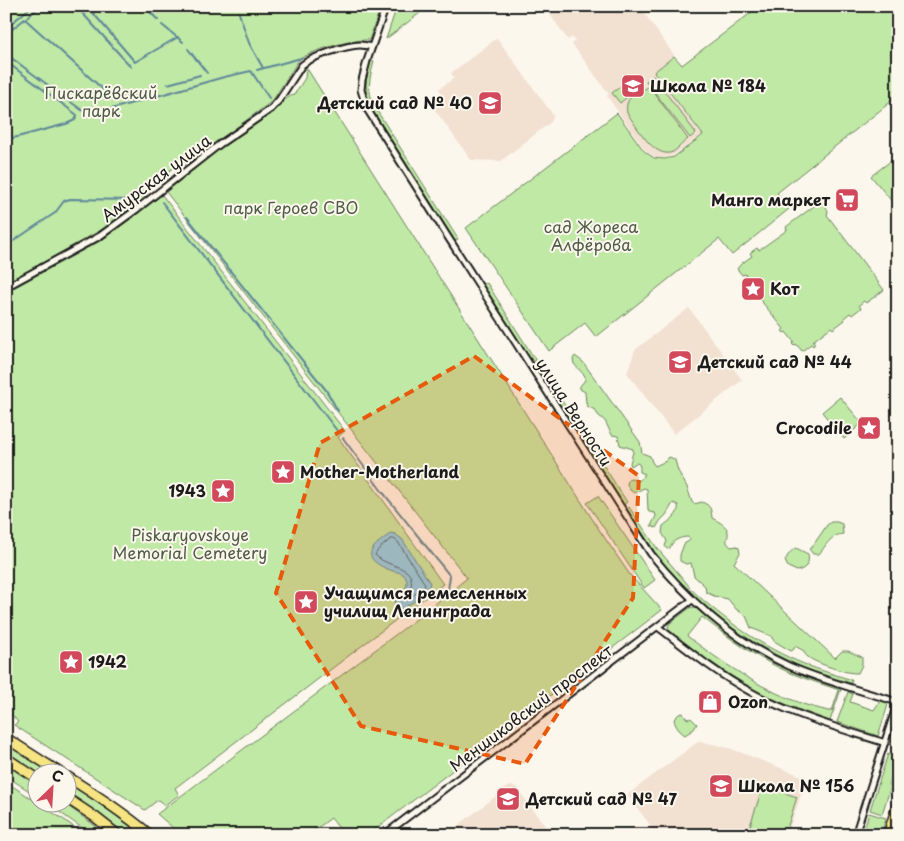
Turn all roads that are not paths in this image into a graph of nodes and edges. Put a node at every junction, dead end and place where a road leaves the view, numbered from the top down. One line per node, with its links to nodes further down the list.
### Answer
1 (386, 6): 2 (street, улица Верности)
2 (372, 47): 3 (street, Амурская улица); 4 (street, улица Верности)
3 (6, 287)
4 (692, 600): 5 (street, Меншиковский проспект); 6 (street, улица Верности)
5 (658, 627): 8 (street); 17 (street, Меншиковский проспект)
6 (898, 701): 8 (street)
7 (6, 738): 10 (main road)
8 (884, 742): 18 (street)
9 (6, 758): 11 (main road)
10 (46, 764)
11 (28, 772)
12 (78, 783): 16 (main road)
13 (898, 803): 19 (main road)
14 (78, 806): 15 (main road)
15 (118, 835)
16 (150, 835)
17 (384, 835)
18 (855, 835)
19 (888, 835)

